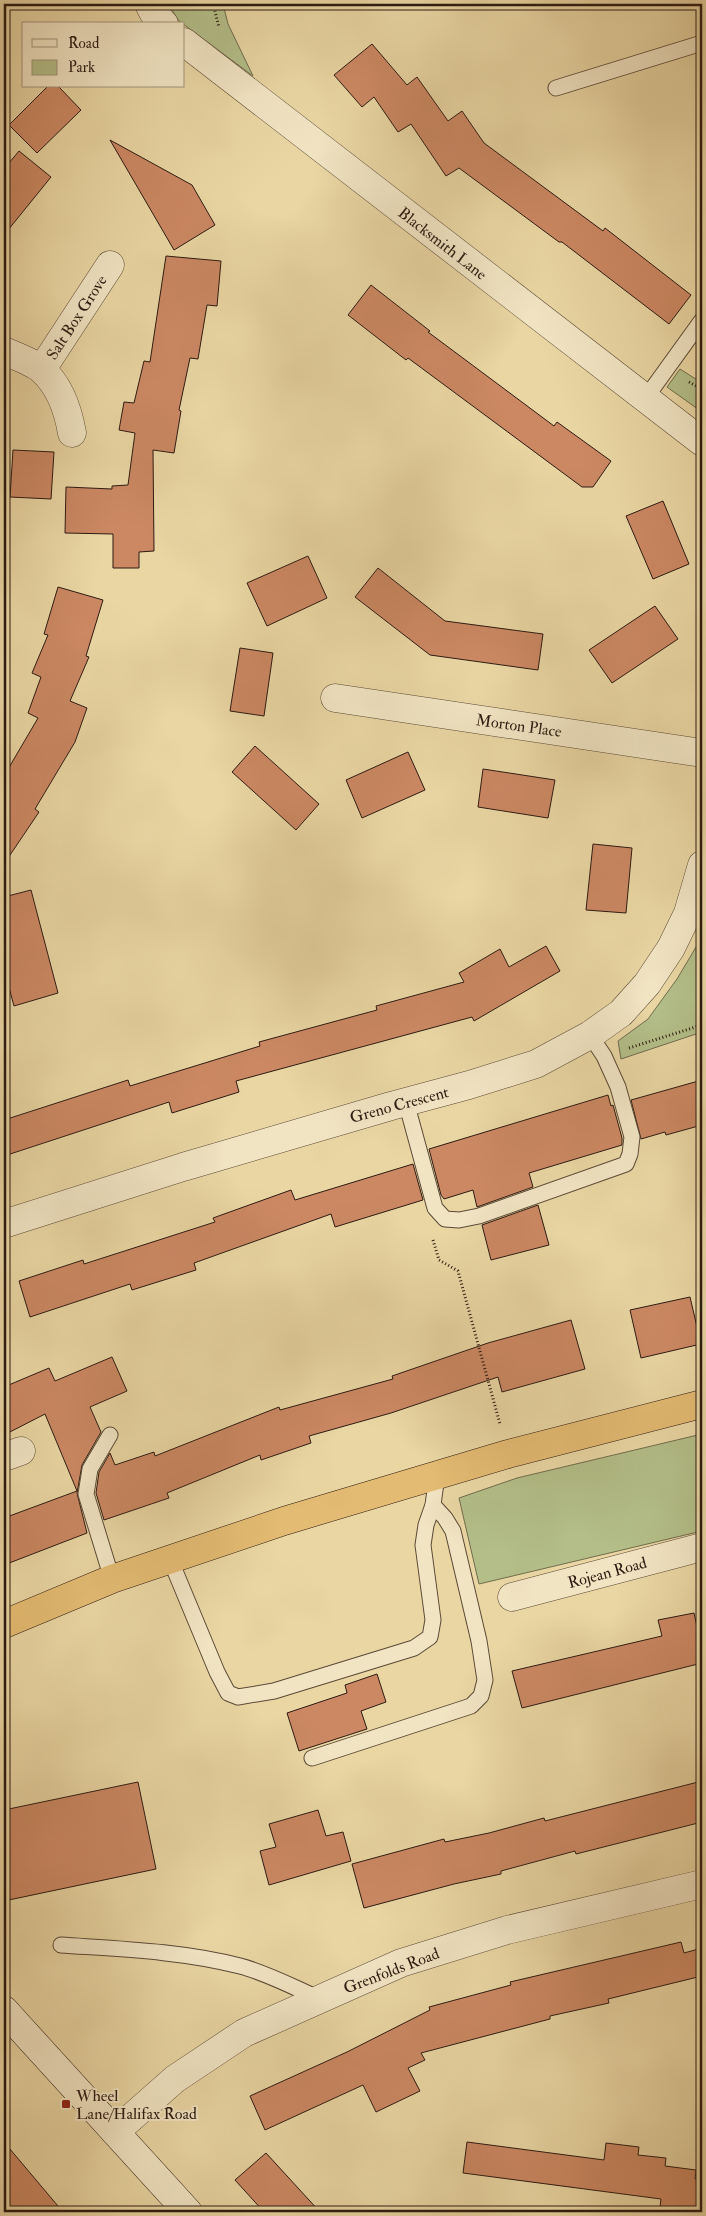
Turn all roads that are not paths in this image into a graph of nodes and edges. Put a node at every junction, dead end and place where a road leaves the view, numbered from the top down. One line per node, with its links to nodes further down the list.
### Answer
1 (149, 4): 2 (street)
2 (162, 22)
3 (185, 43): 10 (street, Blacksmith Lane)
4 (702, 43): 5 (lane)
5 (556, 88)
6 (110, 265): 9 (street, Salt Box Grove)
7 (702, 320): 10 (lane)
8 (4, 351): 9 (street, Salt Box Grove)
9 (42, 369): 11 (street, Salt Box Grove)
10 (645, 399): 12 (street, Blacksmith Lane)
11 (72, 433)
12 (702, 442)
13 (335, 698): 14 (street, Morton Place)
14 (702, 753)
15 (702, 866): 16 (street, Greno Crescent)
16 (597, 1046): 17 (street, Greno Crescent); 17 (lane)
17 (406, 1102): 18 (street, Greno Crescent)
18 (4, 1224)
19 (702, 1404): 21 (highway)
20 (110, 1436): 25 (lane)
21 (437, 1475): 22 (lane); 24 (highway)
22 (433, 1505): 24 (lane); 28 (lane)
23 (702, 1547): 26 (street, Rojean Road)
24 (170, 1559): 25 (highway)
25 (112, 1579): 27 (highway)
26 (512, 1598)
27 (4, 1624)
28 (312, 1758)
29 (702, 1884): 31 (street, Grenfolds Road)
30 (61, 1944): 31 (lane)
31 (318, 1998): 33 (street, Grenfolds Road)
32 (4, 2010): 33 (street)
33 (115, 2132): 34 (street)
34 (188, 2212)

